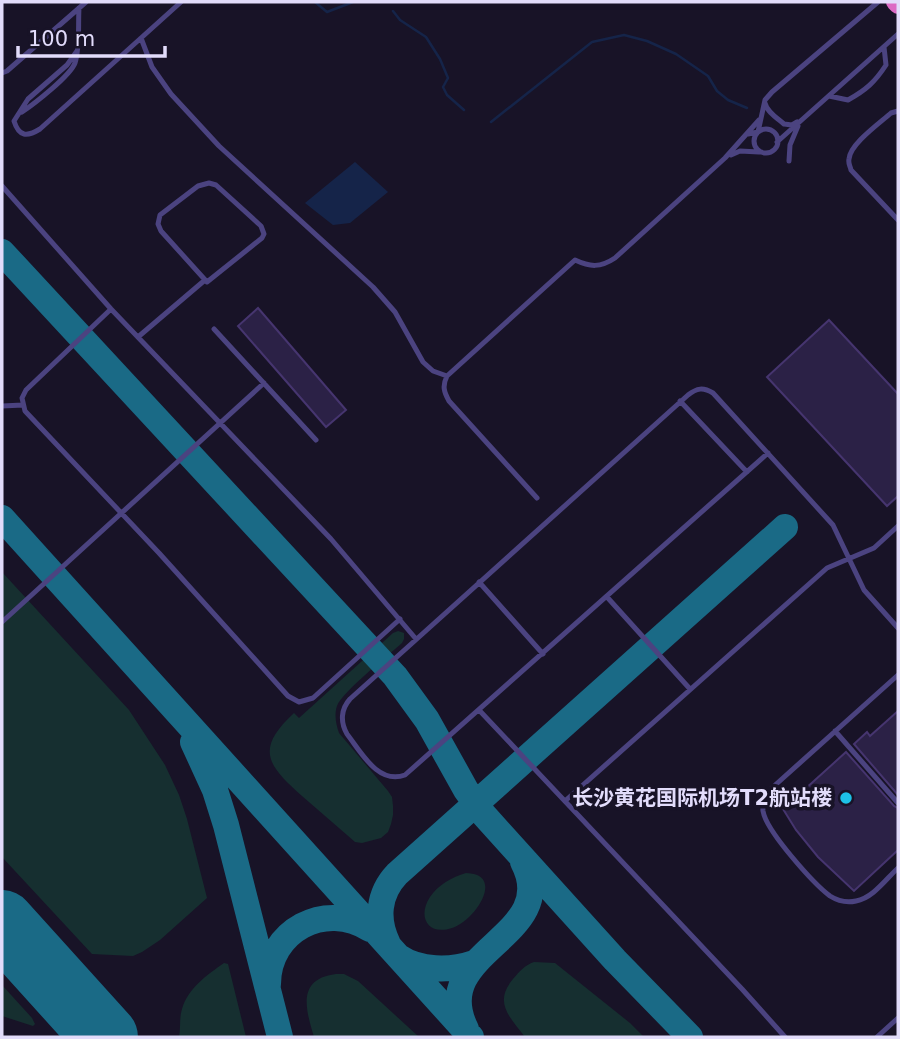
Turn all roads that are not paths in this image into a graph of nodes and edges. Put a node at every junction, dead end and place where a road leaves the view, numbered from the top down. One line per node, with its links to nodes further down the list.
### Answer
1 (86, 2): 4 (lane)
2 (181, 2): 6 (lane)
3 (878, 2): 10 (lane)
4 (79, 8): 6 (lane); 8 (lane)
5 (898, 34): 7 (lane)
6 (141, 38): 26 (lane)
7 (884, 47): 9 (lane); 9 (lane)
8 (2, 74)
9 (829, 96): 13 (lane)
10 (765, 100): 12 (lane); 13 (lane)
11 (898, 111): 21 (lane)
12 (760, 120): 14 (lane); 15 (lane)
13 (802, 120): 16 (lane); 19 (lane)
14 (758, 132): 15 (lane); 16 (lane); 17 (lane)
15 (747, 135): 18 (lane)
16 (777, 142): 17 (lane)
17 (763, 152): 18 (lane)
18 (725, 158): 26 (lane)
19 (789, 161)
20 (2, 186): 23 (lane)
21 (898, 220)
22 (205, 280): 22 (lane); 25 (lane)
23 (111, 309): 25 (lane); 29 (lane)
24 (214, 329): 27 (lane)
25 (138, 337): 31 (lane)
26 (447, 376): 35 (lane)
27 (264, 383): 31 (lane); 32 (lane)
28 (680, 401): 33 (lane); 34 (lane); 39 (lane)
29 (23, 405): 30 (lane); 36 (lane)
30 (2, 406)
31 (221, 424): 36 (lane); 41 (lane)
32 (316, 440)
33 (768, 453): 34 (lane); 38 (lane)
34 (747, 472): 40 (lane)
35 (537, 498)
36 (122, 514): 41 (lane); 42 (lane)
37 (898, 526): 38 (lane)
38 (849, 558): 43 (lane); 47 (lane)
39 (480, 582): 44 (lane); 45 (lane)
40 (607, 597): 45 (lane); 47 (lane)
41 (400, 619): 44 (lane)
42 (2, 622)
43 (898, 628)
44 (416, 639): 48 (lane)
45 (543, 654): 48 (lane)
46 (898, 675): 49 (lane)
47 (690, 690): 50 (lane)
48 (480, 710): 50 (lane)
49 (835, 732): 51 (lane); 52 (lane)
50 (565, 801): 54 (lane)
51 (898, 803)
52 (898, 868)
53 (898, 1018): 55 (lane)
54 (785, 1037)
55 (877, 1037)

